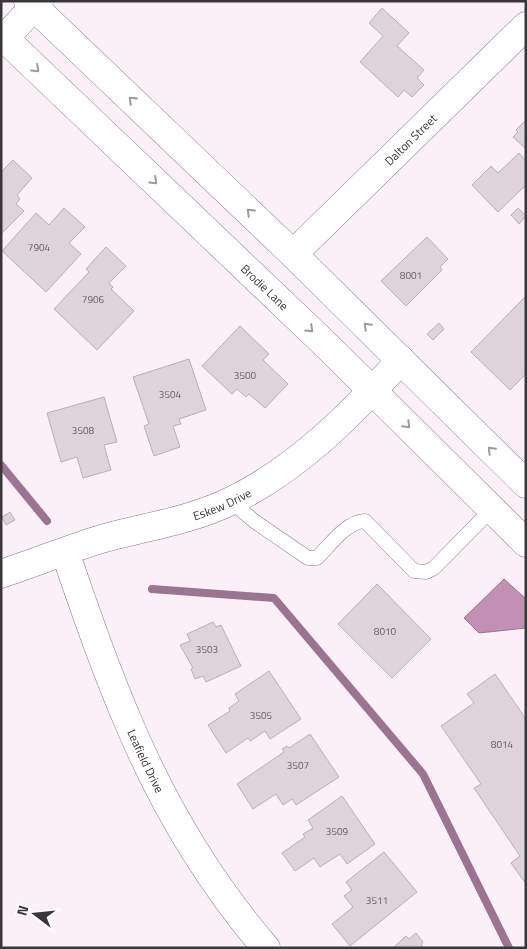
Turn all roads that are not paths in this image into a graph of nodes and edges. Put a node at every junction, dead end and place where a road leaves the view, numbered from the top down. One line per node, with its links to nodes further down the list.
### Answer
1 (34, 3): 3 (main road); 4 (main road, one-way to 1)
2 (526, 26): 4 (main road, Dalton Street)
3 (3, 37): 6 (main road, Brodie Lane, one-way to 6)
4 (294, 254): 5 (main road, one-way to 4)
5 (401, 360): 6 (main road, Eskew Drive); 7 (main road, one-way to 5)
6 (372, 391): 8 (main road, Eskew Drive); 9 (main road, Brodie Lane, one-way to 9)
7 (526, 484)
8 (231, 501): 9 (lane); 11 (main road, Eskew Drive)
9 (492, 509): 10 (main road, Brodie Lane)
10 (526, 542)
11 (65, 552): 12 (main road, Eskew Drive); 13 (main road, Leafield Drive)
12 (1, 574)
13 (266, 948)

